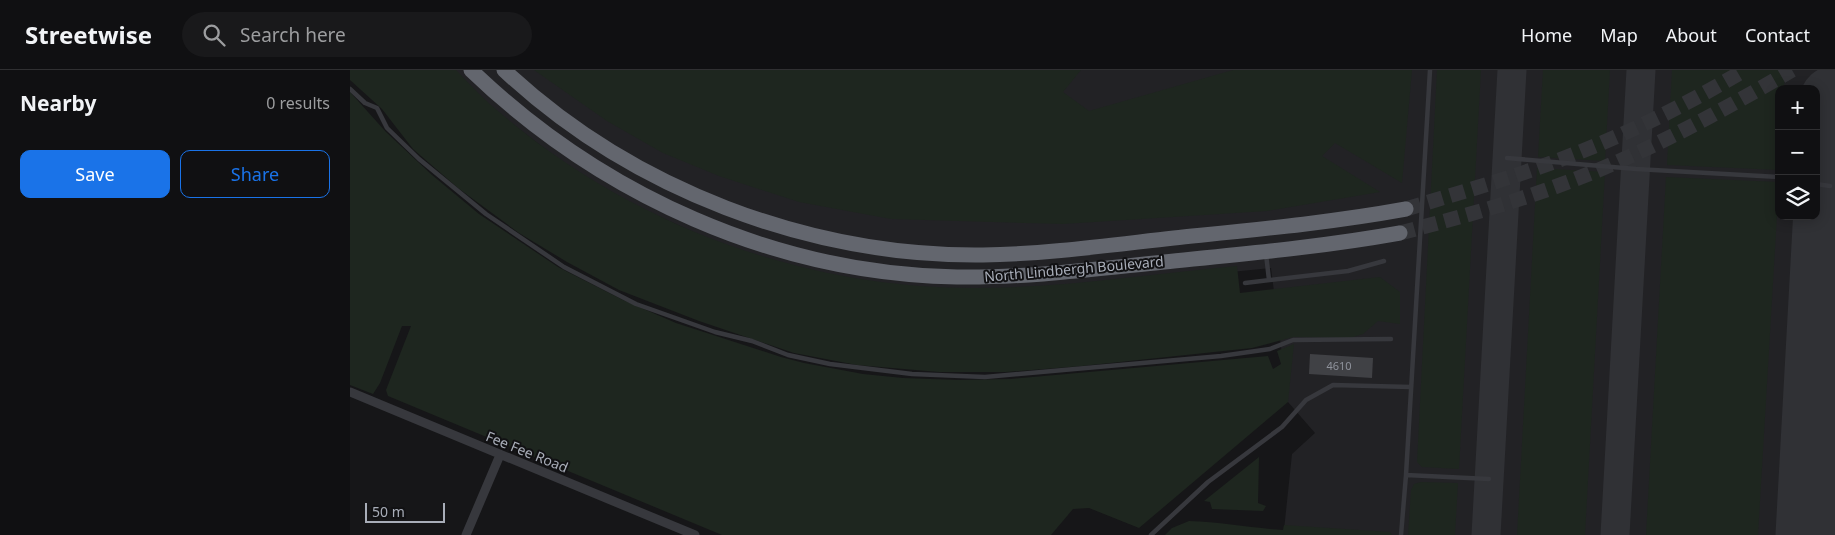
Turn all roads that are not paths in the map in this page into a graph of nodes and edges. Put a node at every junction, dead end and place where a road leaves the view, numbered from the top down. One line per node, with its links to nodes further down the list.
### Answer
1 (471, 70): 11 (highway, North Lindbergh Boulevard)
2 (504, 70): 9 (highway, North Lindbergh Boulevard)
3 (1430, 70): 16 (lane)
4 (350, 88): 15 (lane)
5 (1507, 158): 6 (lane)
6 (1775, 177)
7 (1820, 185): 8 (lane)
8 (1830, 186)
9 (1406, 209)
10 (1400, 233): 11 (highway, North Lindbergh Boulevard)
11 (1266, 252): 13 (lane)
12 (1384, 261): 13 (lane)
13 (1269, 280): 14 (lane)
14 (1245, 283)
15 (1391, 339)
16 (1411, 387): 19 (lane); 23 (lane)
17 (350, 392): 18 (street, Fee Fee Road)
18 (500, 455): 21 (street); 22 (street, Fee Fee Road)
19 (1406, 475): 20 (lane); 24 (lane)
20 (1489, 479)
21 (466, 535)
22 (695, 535)
23 (1151, 535)
24 (1401, 535)

